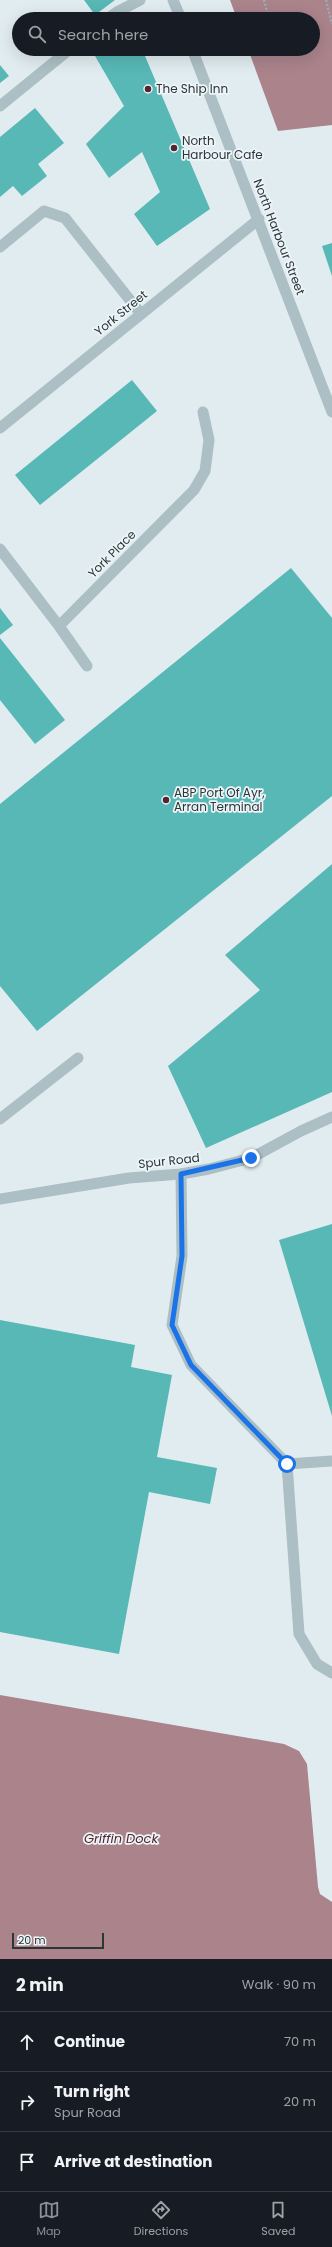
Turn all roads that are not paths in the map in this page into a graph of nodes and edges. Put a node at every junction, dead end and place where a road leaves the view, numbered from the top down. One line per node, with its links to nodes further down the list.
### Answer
1 (140, 0): 3 (street)
2 (173, 0): 4 (street)
3 (116, 12)
4 (178, 12)
5 (61, 56): 7 (street)
6 (195, 56): 8 (street, North Harbour Street)
7 (0, 106)
8 (258, 218): 10 (street, York Street); 12 (street, North Harbour Street)
9 (0, 247): 10 (street)
10 (141, 314): 13 (street, York Street)
11 (203, 412): 15 (street, York Place)
12 (332, 412)
13 (0, 428)
14 (0, 549): 15 (street)
15 (59, 626): 16 (street)
16 (87, 666)
17 (78, 1058): 19 (street)
18 (332, 1117): 20 (street, Spur Road)
19 (0, 1119)
20 (181, 1174): 21 (street, Spur Road); 23 (street)
21 (0, 1199)
22 (332, 1461): 23 (street)
23 (287, 1464): 24 (street)
24 (332, 1673)

